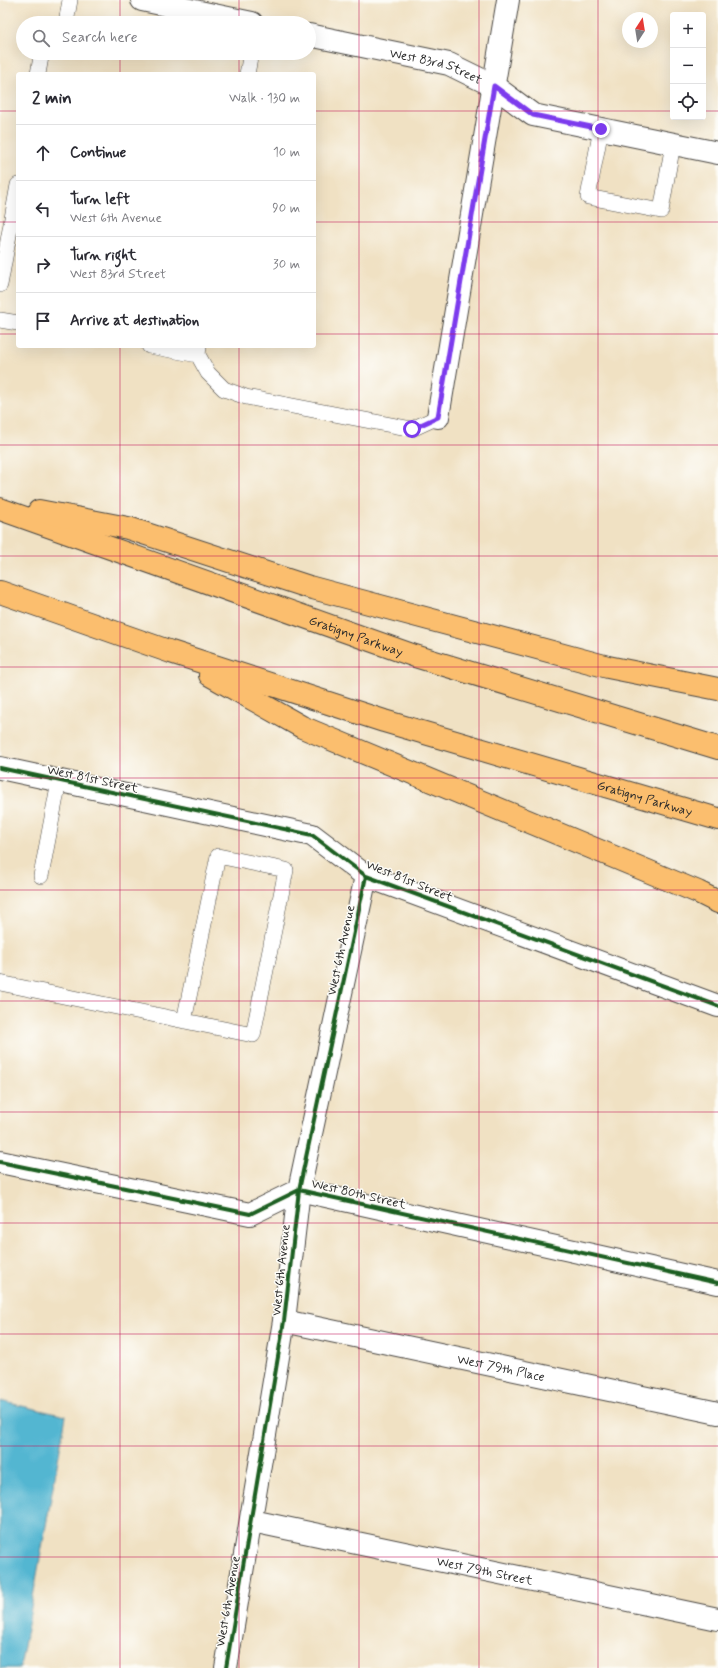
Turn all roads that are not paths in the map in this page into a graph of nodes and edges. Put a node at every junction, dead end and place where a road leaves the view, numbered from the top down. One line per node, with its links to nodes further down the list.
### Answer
1 (70, 0): 4 (lane)
2 (142, 0): 5 (street)
3 (508, 0): 11 (street)
4 (67, 16)
5 (219, 16)
6 (316, 36): 11 (street, West 83rd Street)
7 (40, 60): 9 (lane)
8 (250, 60): 10 (lane)
9 (38, 72)
10 (247, 72)
11 (494, 86): 12 (street, West 83rd Street); 21 (street)
12 (601, 129): 13 (street, West 83rd Street); 13 (lane)
13 (674, 144): 14 (street, West 83rd Street)
14 (718, 154)
15 (16, 196): 16 (lane)
16 (0, 285)
17 (0, 320): 18 (lane)
18 (16, 323)
19 (174, 348): 20 (lane)
20 (198, 350): 21 (lane)
21 (438, 417)
22 (0, 504): 26 (highway)
23 (0, 509): 27 (highway, Gratigny Parkway)
24 (0, 592): 25 (highway, Gratigny Parkway)
25 (171, 652): 30 (highway, Gratigny Parkway); 33 (highway)
26 (718, 689)
27 (718, 748)
28 (0, 768): 29 (street, West 81st Street)
29 (59, 781): 31 (lane); 32 (street, West 81st Street)
30 (718, 819)
31 (41, 876)
32 (366, 876): 35 (street, West 81st Street); 38 (street, West 6th Avenue)
33 (718, 902)
34 (0, 983): 36 (lane)
35 (718, 1006)
36 (184, 1021): 36 (lane)
37 (0, 1162): 38 (street, West 80th Street)
38 (299, 1190): 39 (street, West 80th Street); 40 (street, West 6th Avenue)
39 (718, 1283)
40 (284, 1321): 41 (street, West 79th Place); 42 (street, West 6th Avenue)
41 (718, 1413)
42 (252, 1521): 43 (street, West 79th Street); 44 (street, West 6th Avenue)
43 (718, 1619)
44 (226, 1668)

